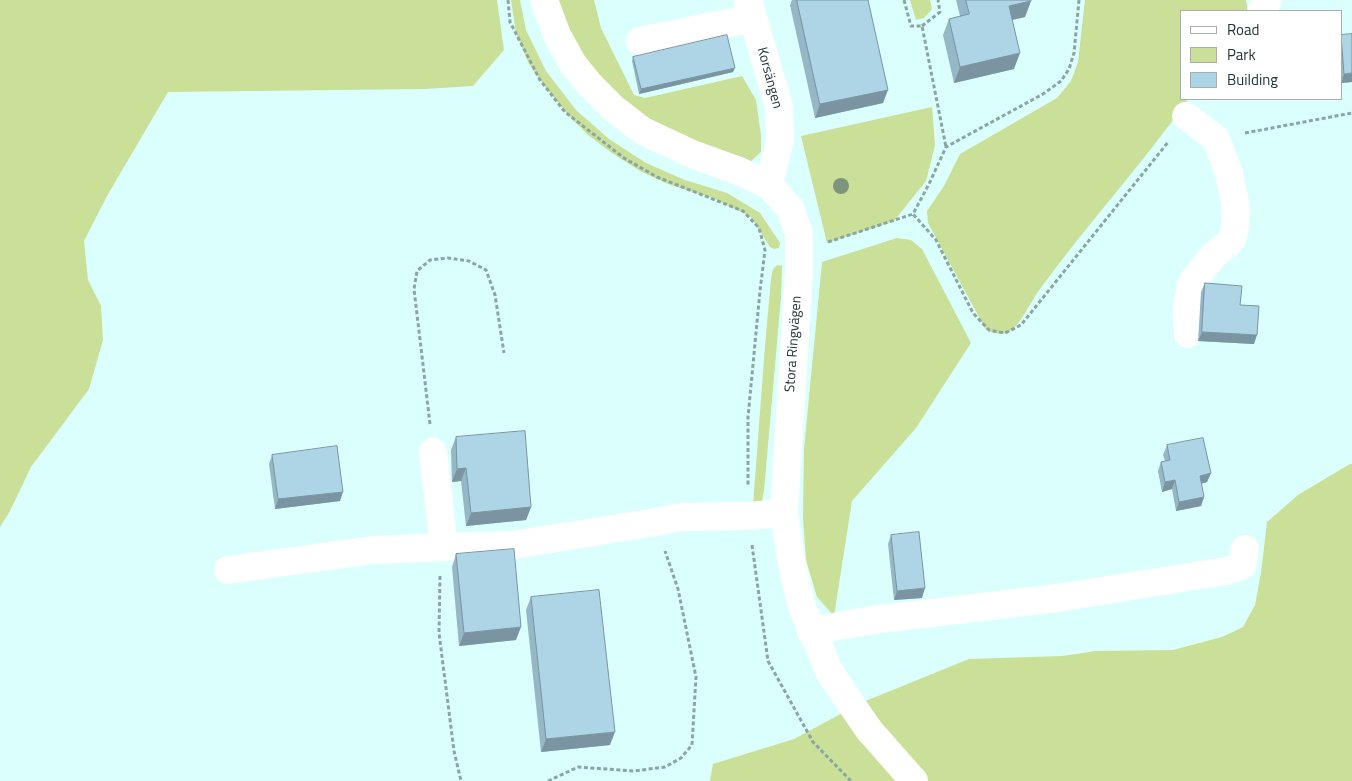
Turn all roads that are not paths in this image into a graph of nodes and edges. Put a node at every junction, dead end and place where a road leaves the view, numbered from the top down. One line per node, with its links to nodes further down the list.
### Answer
1 (544, 0): 5 (street, Stora Ringvägen)
2 (751, 9): 3 (street); 5 (street, Korsängen)
3 (640, 41)
4 (1187, 116): 6 (street)
5 (769, 185): 8 (street, Stora Ringvägen)
6 (1188, 334)
7 (433, 452): 9 (street)
8 (784, 513): 9 (street); 12 (street, Stora Ringvägen)
9 (444, 547): 11 (street)
10 (1245, 549): 12 (street)
11 (228, 570)
12 (811, 632): 13 (street, Stora Ringvägen)
13 (914, 781)

